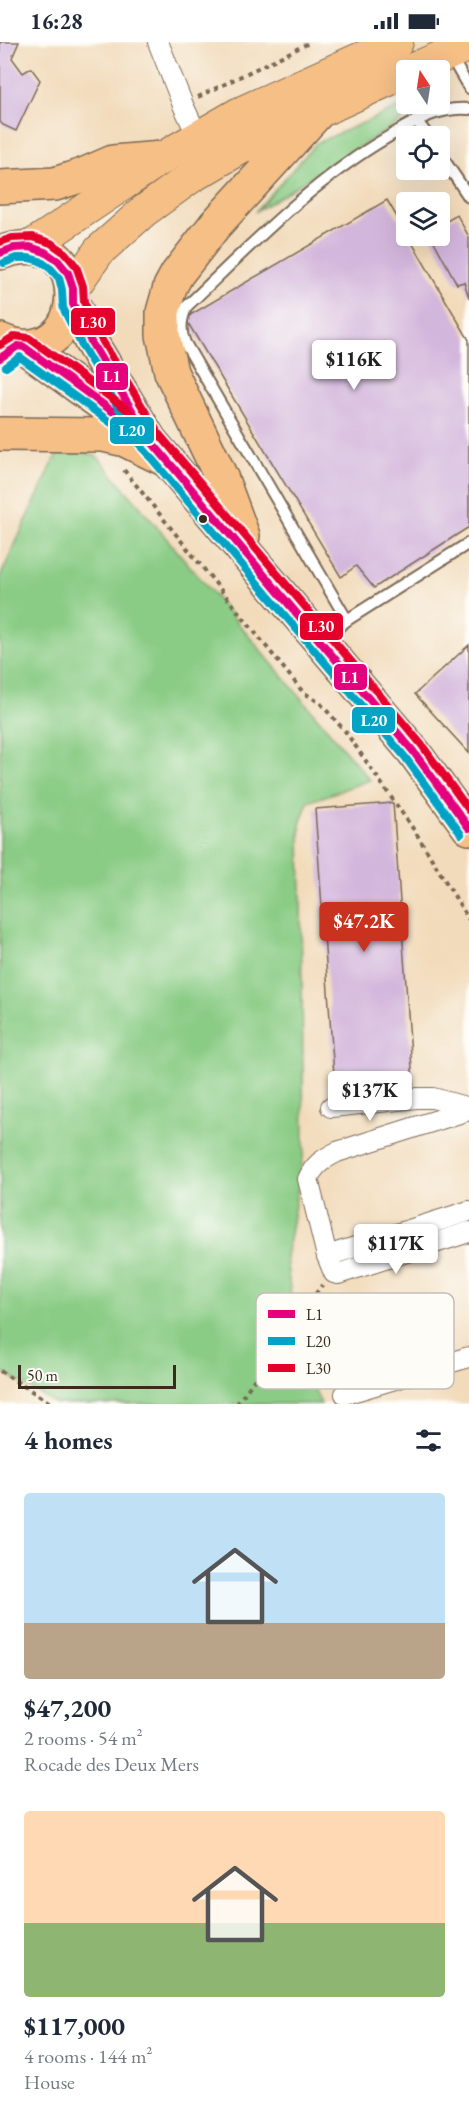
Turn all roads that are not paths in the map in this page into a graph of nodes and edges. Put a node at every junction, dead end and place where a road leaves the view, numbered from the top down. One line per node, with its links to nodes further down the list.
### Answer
1 (158, 42): 11 (street)
2 (397, 42): 11 (main road)
3 (459, 50): 4 (main road); 6 (lane)
4 (435, 60)
5 (396, 76): 8 (main road)
6 (469, 88)
7 (469, 109): 9 (lane)
8 (320, 110): 17 (main road); 22 (highway)
9 (417, 120): 10 (lane); 23 (lane)
10 (421, 126)
11 (198, 136): 12 (main road)
12 (162, 158): 14 (highway); 16 (main road)
13 (450, 169): 15 (lane)
14 (0, 187)
15 (469, 197)
16 (11, 247): 17 (highway)
17 (73, 296): 18 (highway); 20 (highway)
18 (11, 348): 20 (highway)
19 (0, 434): 20 (highway)
20 (160, 451): 22 (highway)
21 (469, 543): 23 (lane)
22 (251, 557): 24 (highway)
23 (348, 620): 24 (lane)
24 (320, 641): 25 (highway)
25 (465, 815)
26 (331, 1107): 27 (street)
27 (469, 1109): 30 (street)
28 (469, 1211): 30 (street)
29 (469, 1232): 30 (street)
30 (330, 1264)
31 (469, 1357): 32 (street)
32 (454, 1361)
33 (362, 1389): 34 (street)
34 (345, 1394)

